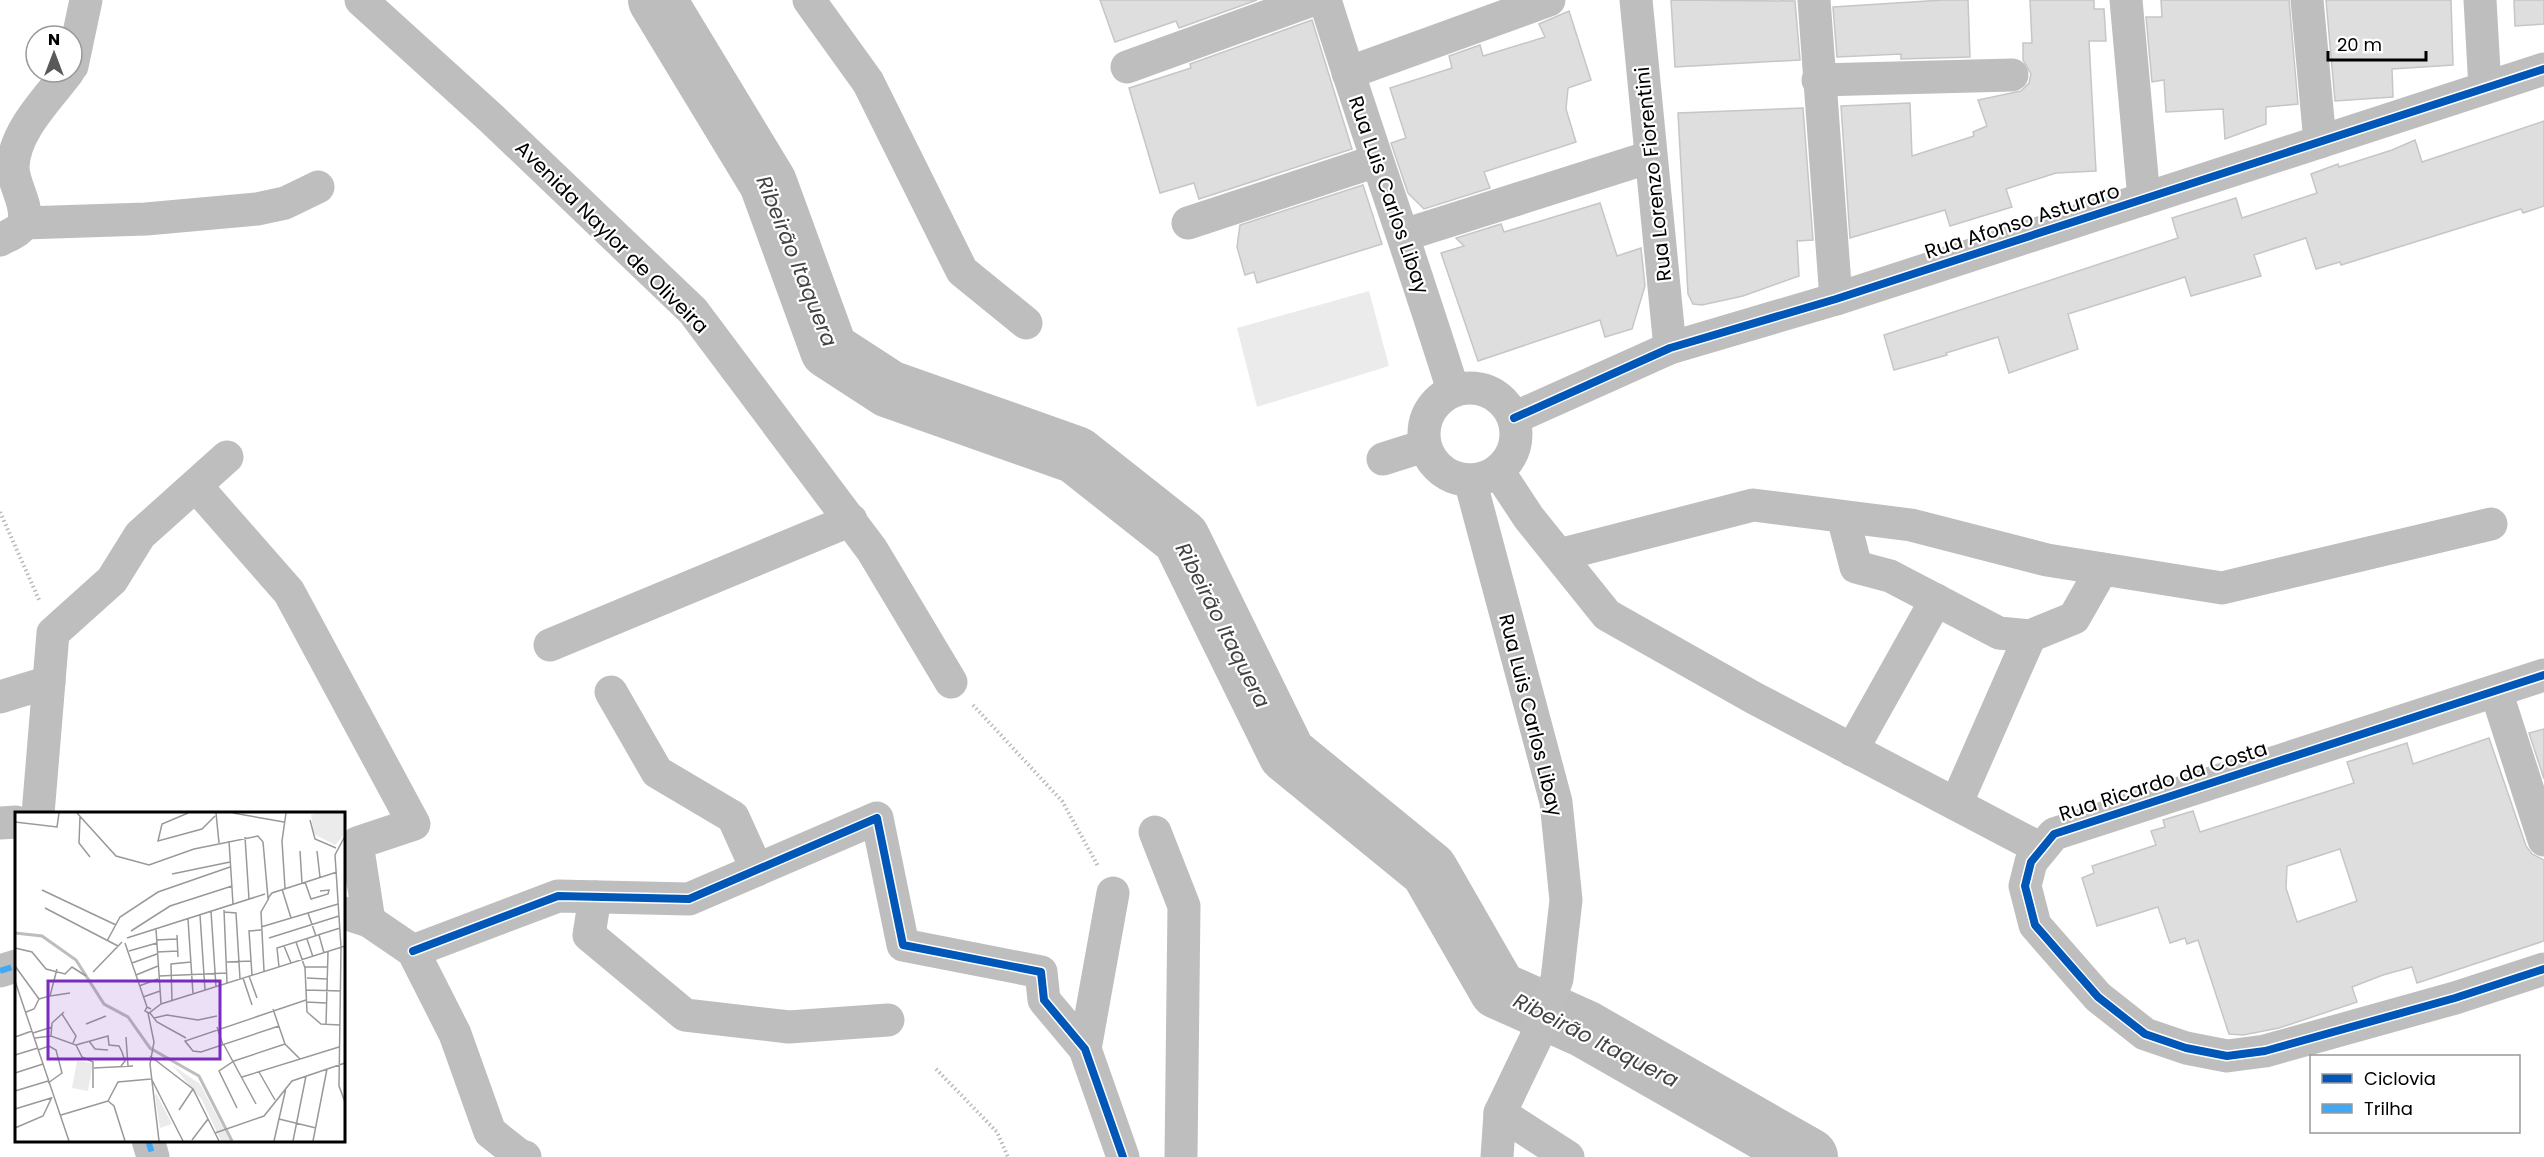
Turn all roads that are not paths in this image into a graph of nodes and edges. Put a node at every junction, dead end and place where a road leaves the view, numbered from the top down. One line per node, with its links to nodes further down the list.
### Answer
1 (86, 0): 12 (street)
2 (361, 0): 39 (street, Avenida Naylor de Oliveira)
3 (809, 0): 29 (street)
4 (1312, 0): 13 (street)
5 (1325, 0): 15 (street, Rua Luis Carlos Libay)
6 (1549, 0): 15 (street)
7 (1636, 0): 21 (street, Rua Lorenzo Fiorentini)
8 (1814, 0): 17 (street)
9 (2126, 0): 24 (street)
10 (2307, 0): 20 (street)
11 (2480, 0): 19 (street)
12 (81, 24)
13 (1127, 67)
14 (2544, 69): 19 (street, Rua Afonso Asturaro)
15 (1348, 73): 22 (street, Rua Luis Carlos Libay)
16 (2012, 75): 17 (street)
17 (1818, 80): 28 (street)
18 (59, 84): 26 (street)
19 (2485, 88): 20 (street, Rua Afonso Asturaro)
20 (2320, 142): 24 (street, Rua Afonso Asturaro)
21 (1650, 157): 27 (street); 30 (street, Rua Lorenzo Fiorentini)
22 (1376, 161): 25 (street); 27 (street, Rua Luis Carlos Libay)
23 (318, 187): 26 (street)
24 (2144, 199): 28 (street, Rua Afonso Asturaro)
25 (1188, 223)
26 (12, 231)
27 (1404, 234): 31 (street, Rua Luis Carlos Libay)
28 (1836, 299): 30 (street, Rua Afonso Asturaro)
29 (1026, 323)
30 (1670, 348): 32 (street, Rua Afonso Asturaro)
31 (1453, 390): 32 (street); 33 (street)
32 (1514, 417): 36 (street)
33 (1424, 446): 35 (street); 36 (street)
34 (227, 457): 37 (street)
35 (1383, 459)
36 (1484, 476): 41 (street); 68 (street, Rua Luis Carlos Libay)
37 (195, 486): 47 (street); 61 (street)
38 (1843, 517): 41 (street); 42 (street); 43 (street)
39 (851, 520): 45 (street); 48 (street, Avenida Naylor de Oliveira)
40 (2491, 524): 42 (street)
41 (1559, 555): 52 (street)
42 (2102, 568): 44 (street)
43 (1936, 600): 44 (street); 52 (street)
44 (2030, 636): 53 (street)
45 (550, 645)
46 (2544, 675): 50 (street, Rua Ricardo da Costa)
47 (49, 682): 51 (street); 54 (street)
48 (951, 682)
49 (611, 692): 58 (street)
50 (2496, 692): 56 (street); 57 (street, Rua Ricardo da Costa)
51 (0, 697)
52 (1852, 750): 53 (street)
53 (1956, 804): 57 (street)
54 (39, 812)
55 (1155, 832): 73 (street)
56 (2544, 840)
57 (2041, 849): 64 (street, Rua Ricardo da Costa)
58 (757, 870): 60 (street); 67 (street)
59 (1113, 893): 67 (street)
60 (595, 897): 62 (street); 66 (street)
61 (356, 917): 62 (street)
62 (413, 951): 71 (street)
63 (15, 966): 65 (street)
64 (2544, 969)
65 (0, 971)
66 (888, 1020)
67 (1085, 1049): 72 (street)
68 (1500, 1113): 74 (street, Rua Luis Carlos Libay); 75 (street)
69 (149, 1142): 70 (street)
70 (153, 1157)
71 (525, 1157)
72 (1123, 1157)
73 (1181, 1157)
74 (1497, 1157)
75 (1568, 1157)

